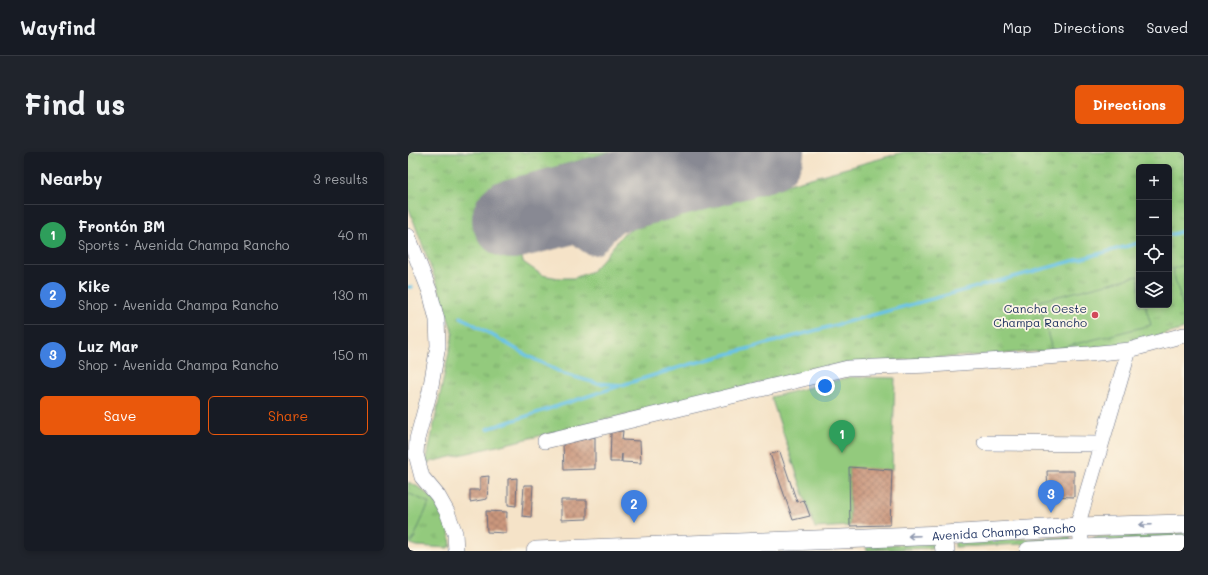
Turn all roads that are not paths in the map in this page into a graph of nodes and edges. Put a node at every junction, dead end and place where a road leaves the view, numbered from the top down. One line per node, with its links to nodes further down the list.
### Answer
1 (408, 236): 14 (street)
2 (1184, 335): 3 (street)
3 (1129, 350): 4 (street); 6 (street)
4 (545, 441)
5 (985, 443): 6 (street)
6 (1101, 444): 8 (street)
7 (1184, 524): 8 (main road, Avenida Champa Rancho, one-way to 8)
8 (1079, 528): 9 (main road, Avenida Champa Rancho); 13 (street)
9 (944, 543): 10 (main road, Avenida Champa Rancho, one-way to 10)
10 (840, 545): 12 (main road, Avenida Champa Rancho)
11 (1179, 547): 13 (main road, Avenida Champa Rancho)
12 (660, 549): 15 (main road, Avenida Champa Rancho)
13 (1082, 549): 16 (main road, Avenida Champa Rancho)
14 (456, 551)
15 (536, 551)
16 (1029, 551)

